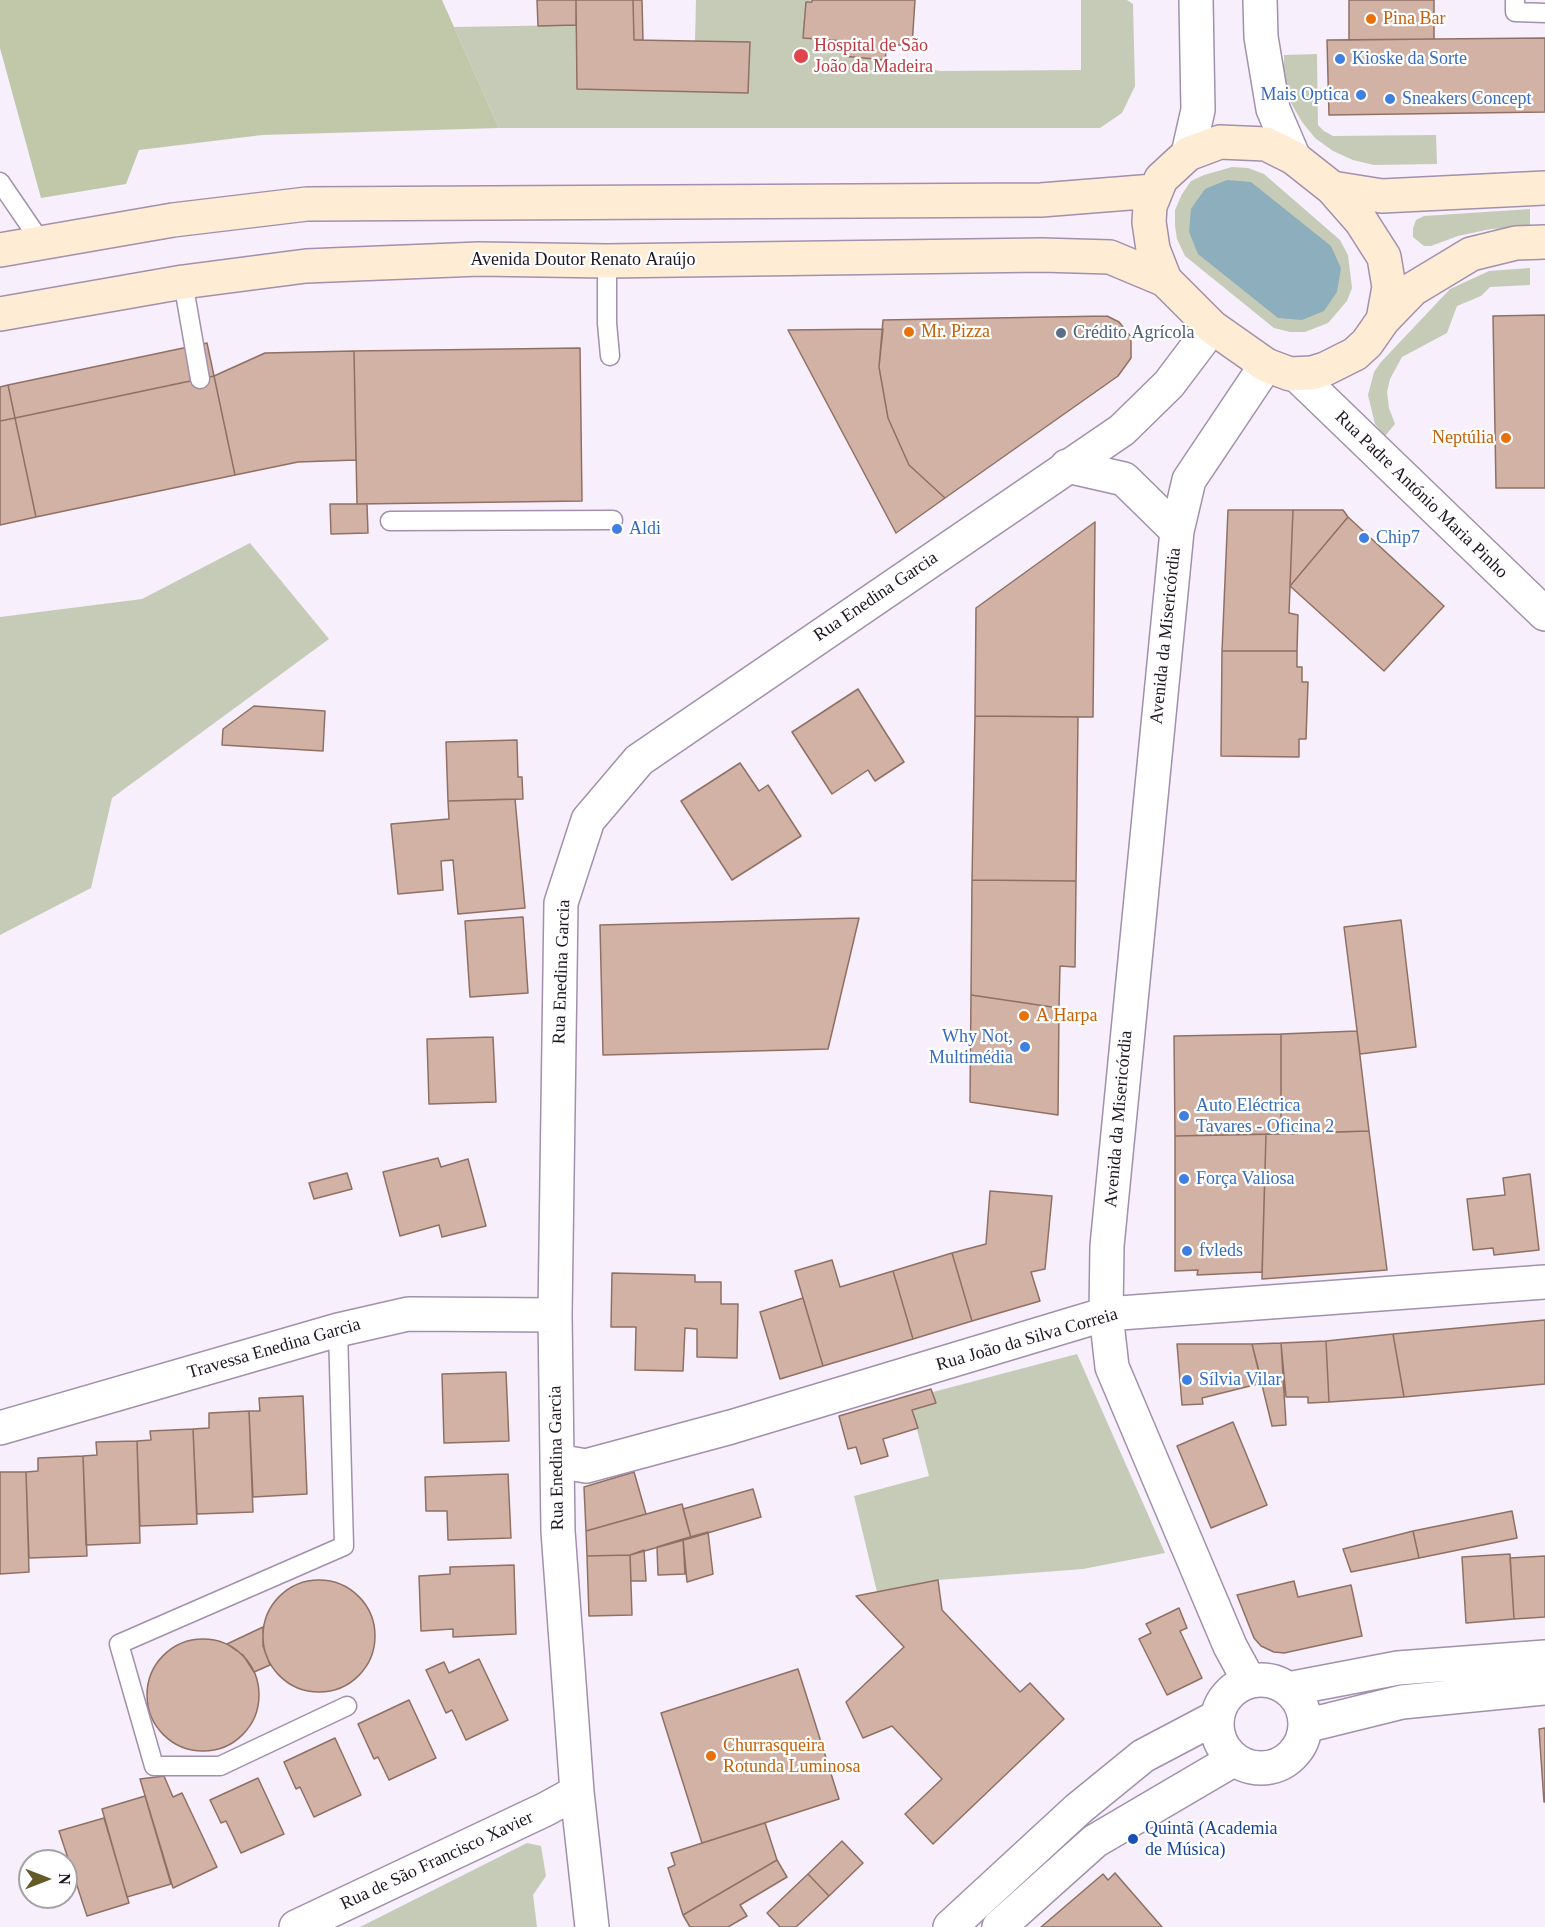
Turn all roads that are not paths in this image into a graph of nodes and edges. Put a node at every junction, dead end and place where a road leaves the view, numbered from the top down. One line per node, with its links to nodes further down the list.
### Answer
1 (1196, 0): 5 (street)
2 (1260, 0): 6 (street)
3 (1515, 0): 4 (lane)
4 (1545, 13)
5 (1188, 154): 6 (main road, Avenida Doutor Renato Araújo); 10 (main road, Avenida Doutor Renato Araújo)
6 (1294, 158): 8 (main road, Avenida Doutor Renato Araújo)
7 (0, 182): 11 (lane)
8 (1332, 188): 9 (main road, Avenida Doutor Renato Araújo); 18 (main road, Avenida Doutor Renato Araújo)
9 (1545, 188)
10 (1154, 191): 11 (main road); 15 (main road, Avenida Doutor Renato Araújo)
11 (41, 242): 13 (main road)
12 (1545, 242): 18 (main road, Avenida Doutor Renato Araújo)
13 (0, 250)
14 (606, 261): 15 (main road, Avenida Doutor Renato Araújo); 16 (main road, Avenida Doutor Renato Araújo); 20 (lane)
15 (1165, 280): 19 (main road, Avenida Doutor Renato Araújo)
16 (183, 282): 17 (main road, Avenida Doutor Renato Araújo); 23 (lane)
17 (0, 314)
18 (1383, 321): 22 (main road, Avenida Doutor Renato Araújo)
19 (1212, 327): 21 (main road, Avenida Doutor Renato Araújo); 24 (street, Rua Enedina Garcia)
20 (610, 356)
21 (1266, 364): 22 (main road, Avenida Doutor Renato Araújo); 27 (street, Avenida da Misericórdia)
22 (1297, 375): 28 (street, Rua Padre António Maria Pinho)
23 (200, 379)
24 (1067, 465): 27 (street, Avenida da Misericórdia); 31 (street, Rua Enedina Garcia)
25 (390, 520): 26 (lane)
26 (614, 520)
27 (1177, 531): 30 (street, Avenida da Misericórdia)
28 (1539, 597)
29 (1545, 1282): 30 (street, Rua João da Silva Correia)
30 (1106, 1314): 34 (street, Rua João da Silva Correia); 36 (street, Avenida da Misericórdia)
31 (555, 1315): 32 (street, Travessa Enedina Garcia); 34 (street, Rua Enedina Garcia)
32 (338, 1330): 33 (street, Travessa Enedina Garcia); 39 (lane)
33 (0, 1428)
34 (557, 1461): 43 (street, Rua Enedina Garcia)
35 (1545, 1656): 38 (street)
36 (1249, 1681): 38 (street); 40 (street)
37 (1545, 1688): 41 (street)
38 (1288, 1689): 41 (street)
39 (347, 1706)
40 (1217, 1718): 42 (street); 46 (street)
41 (1305, 1726): 42 (street)
42 (1233, 1760): 47 (street)
43 (577, 1792): 44 (street, Rua de São Francisco Xavier); 45 (street, Rua Enedina Garcia)
44 (296, 1927)
45 (592, 1927)
46 (950, 1927)
47 (999, 1927)

